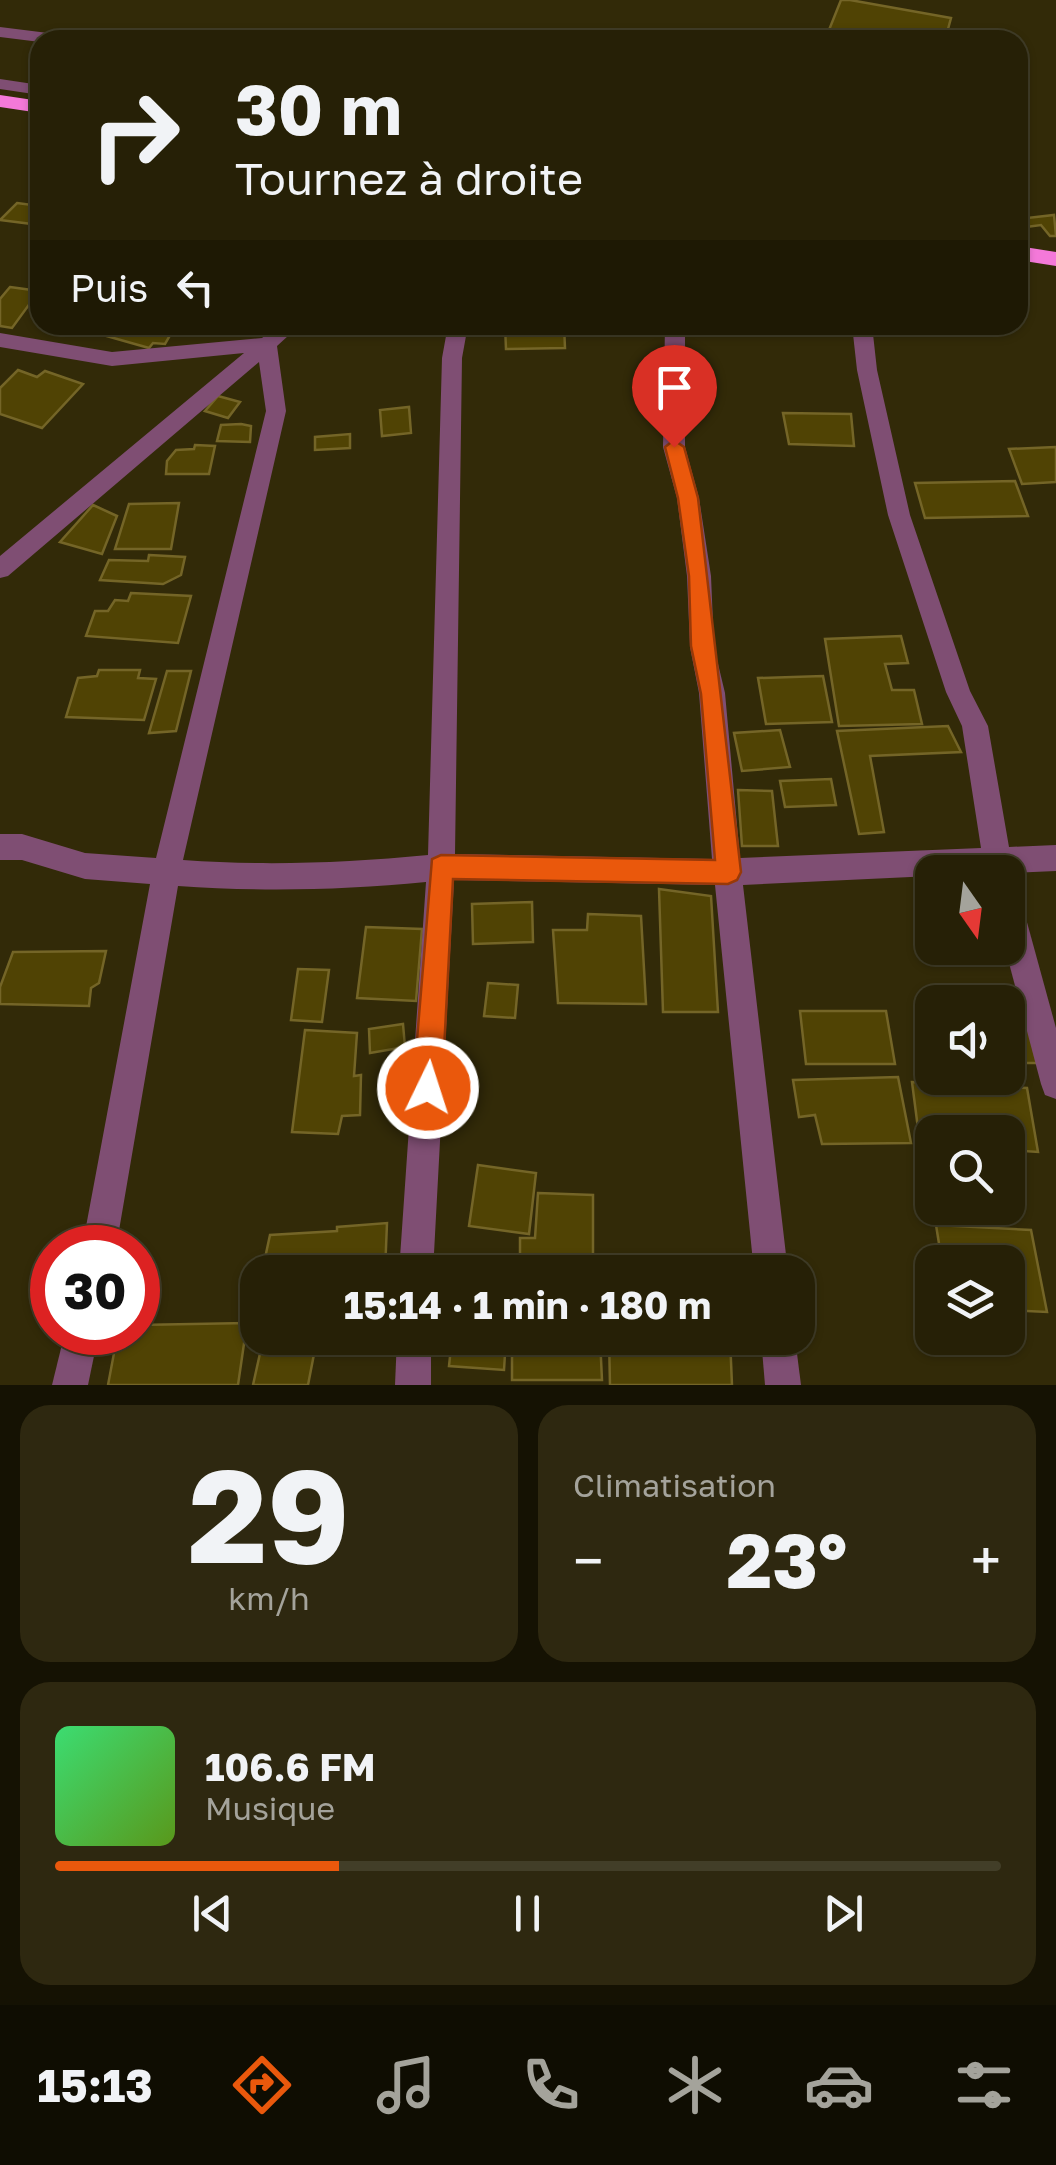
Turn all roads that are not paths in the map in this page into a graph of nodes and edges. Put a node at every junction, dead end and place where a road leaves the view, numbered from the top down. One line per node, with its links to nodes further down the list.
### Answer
1 (0, 32): 2 (street)
2 (30, 36)
3 (0, 84): 4 (street)
4 (30, 88)
5 (0, 100): 6 (highway)
6 (30, 104)
7 (1028, 255): 8 (highway)
8 (1056, 259)
9 (278, 335): 14 (street)
10 (456, 335): 20 (street)
11 (675, 335): 22 (street)
12 (863, 335): 17 (street)
13 (0, 340): 14 (street)
14 (267, 344): 15 (street); 23 (street)
15 (0, 569)
16 (0, 847): 23 (street)
17 (995, 855)
18 (1056, 858): 19 (street)
19 (1025, 862)
20 (441, 867): 22 (street); 23 (street); 27 (street)
21 (915, 868): 22 (street)
22 (728, 872): 28 (street)
23 (166, 874): 26 (street)
24 (1024, 965): 25 (street)
25 (1056, 1084)
26 (103, 1225)
27 (417, 1255)
28 (769, 1255)
29 (77, 1355): 32 (street)
30 (414, 1355): 33 (street)
31 (780, 1355): 34 (street)
32 (70, 1385)
33 (413, 1385)
34 (783, 1385)

